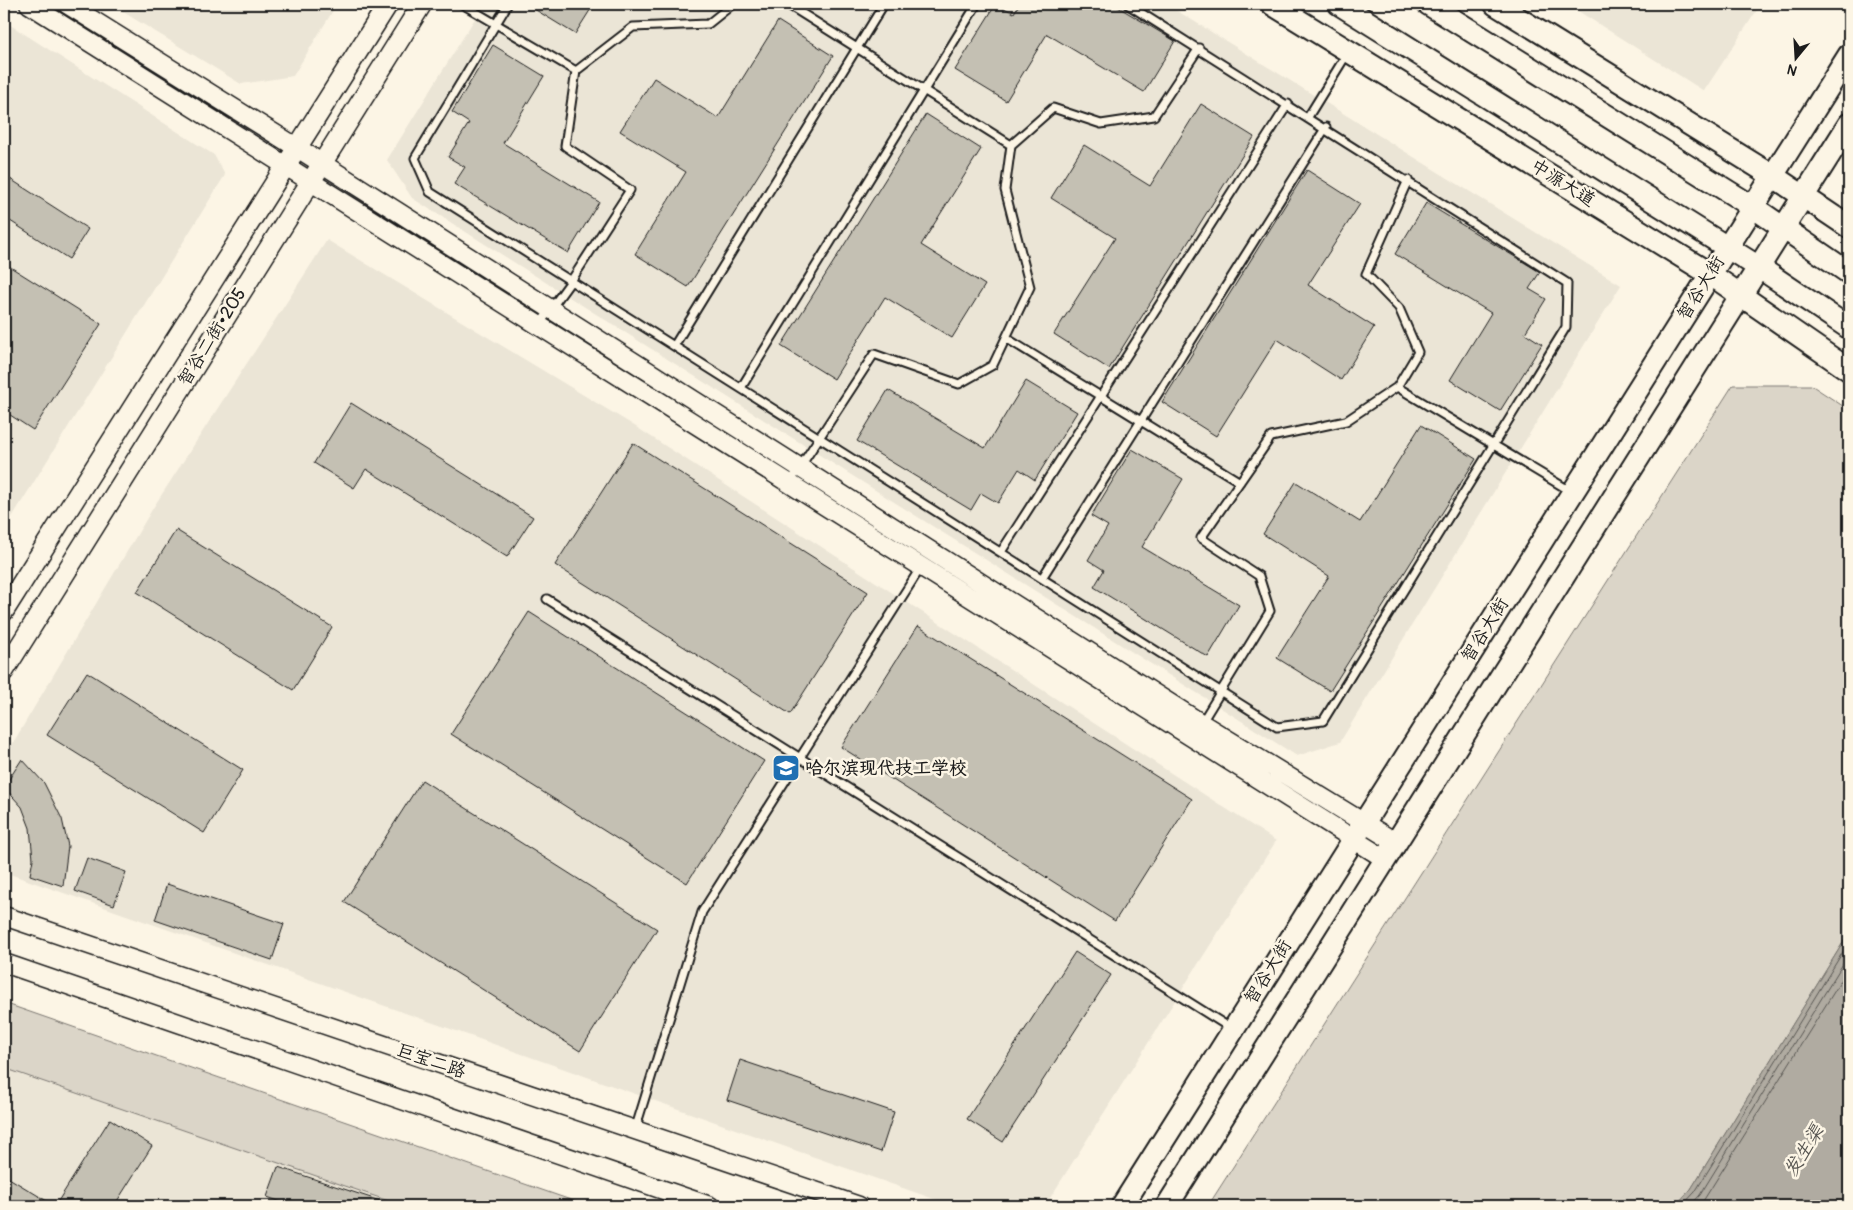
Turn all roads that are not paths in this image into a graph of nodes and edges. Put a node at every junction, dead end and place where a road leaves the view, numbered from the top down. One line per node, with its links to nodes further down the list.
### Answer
1 (29, 4): 30 (street)
2 (67, 4): 28 (street)
3 (388, 4): 28 (main road, 智谷二街•205)
4 (422, 4): 29 (main road, 智谷二街•205)
5 (462, 4): 16 (lane)
6 (508, 4): 16 (lane)
7 (733, 4): 21 (lane)
8 (787, 4): 17 (lane)
9 (884, 4): 17 (lane)
10 (977, 4): 22 (lane)
11 (1127, 4): 18 (lane)
12 (1272, 4): 41 (main road, 中源大道)
13 (1338, 4): 38 (main road, 中源大道)
14 (1428, 4): 35 (main road)
15 (1495, 4): 31 (main road)
16 (496, 24): 21 (lane); 42 (lane)
17 (857, 48): 22 (lane); 48 (lane)
18 (1199, 48): 23 (lane); 27 (lane)
19 (1849, 55): 31 (main road, 智谷大街)
20 (1345, 57): 24 (lane)
21 (576, 71): 42 (lane)
22 (924, 90): 27 (lane); 51 (lane)
23 (1288, 104): 24 (lane); 52 (lane)
24 (1308, 116): 26 (lane)
25 (1849, 124): 34 (main road)
26 (1326, 127): 33 (lane); 53 (lane)
27 (1011, 145): 47 (lane)
28 (296, 147): 29 (street); 30 (main road, 智谷二街•205)
29 (320, 163): 32 (main road, 智谷二街•205); 44 (street)
30 (286, 165): 32 (street); 64 (main road, 智谷二街•205)
31 (1773, 176): 34 (main road); 35 (main road, 智谷大街)
32 (310, 180): 45 (street); 65 (main road, 智谷二街•205)
33 (1408, 180): 50 (lane); 55 (lane)
34 (1803, 197): 36 (main road); 37 (main road)
35 (1753, 207): 37 (main road); 38 (main road, 智谷大街)
36 (1849, 227)
37 (1784, 228): 39 (main road); 40 (main road)
38 (1727, 248): 39 (main road, 中源大道); 41 (main road, 智谷大街)
39 (1760, 268): 43 (main road); 46 (main road, 中源大道)
40 (1849, 273)
41 (1710, 274): 43 (main road, 中源大道); 59 (main road, 智谷大街)
42 (571, 281): 44 (lane); 48 (lane)
43 (1743, 296): 49 (main road, 中源大道); 70 (main road)
44 (550, 310): 45 (lane); 56 (street)
45 (538, 326): 58 (street)
46 (1849, 328)
47 (1006, 338): 52 (lane); 54 (lane)
48 (674, 346): 51 (lane)
49 (1849, 370)
50 (1397, 387): 55 (lane); 57 (lane)
51 (741, 388): 54 (lane)
52 (1101, 396): 53 (lane); 60 (lane)
53 (1141, 421): 57 (lane); 62 (lane)
54 (819, 437): 56 (lane); 60 (lane)
55 (1493, 445): 59 (lane); 66 (lane)
56 (799, 468): 58 (lane); 67 (street)
57 (1240, 482): 66 (lane)
58 (788, 484): 61 (street)
59 (1572, 492): 69 (main road, 智谷大街)
60 (1000, 552): 62 (lane)
61 (921, 567): 67 (street); 68 (lane)
62 (1042, 578): 66 (lane)
63 (547, 599): 68 (lane)
64 (4, 612)
65 (4, 670)
66 (1221, 691): 67 (lane)
67 (1196, 730): 69 (street)
68 (800, 758): 73 (lane); 74 (lane)
69 (1357, 832): 70 (street); 73 (main road, 智谷大街)
70 (1390, 851): 79 (main road)
71 (4, 916): 74 (street, 巨宝二路)
72 (4, 963): 75 (street)
73 (1233, 1029): 78 (main road, 智谷大街)
74 (635, 1130): 77 (street, 巨宝二路)
75 (674, 1200): 76 (street)
76 (710, 1206)
77 (859, 1206)
78 (1122, 1206)
79 (1167, 1206)

